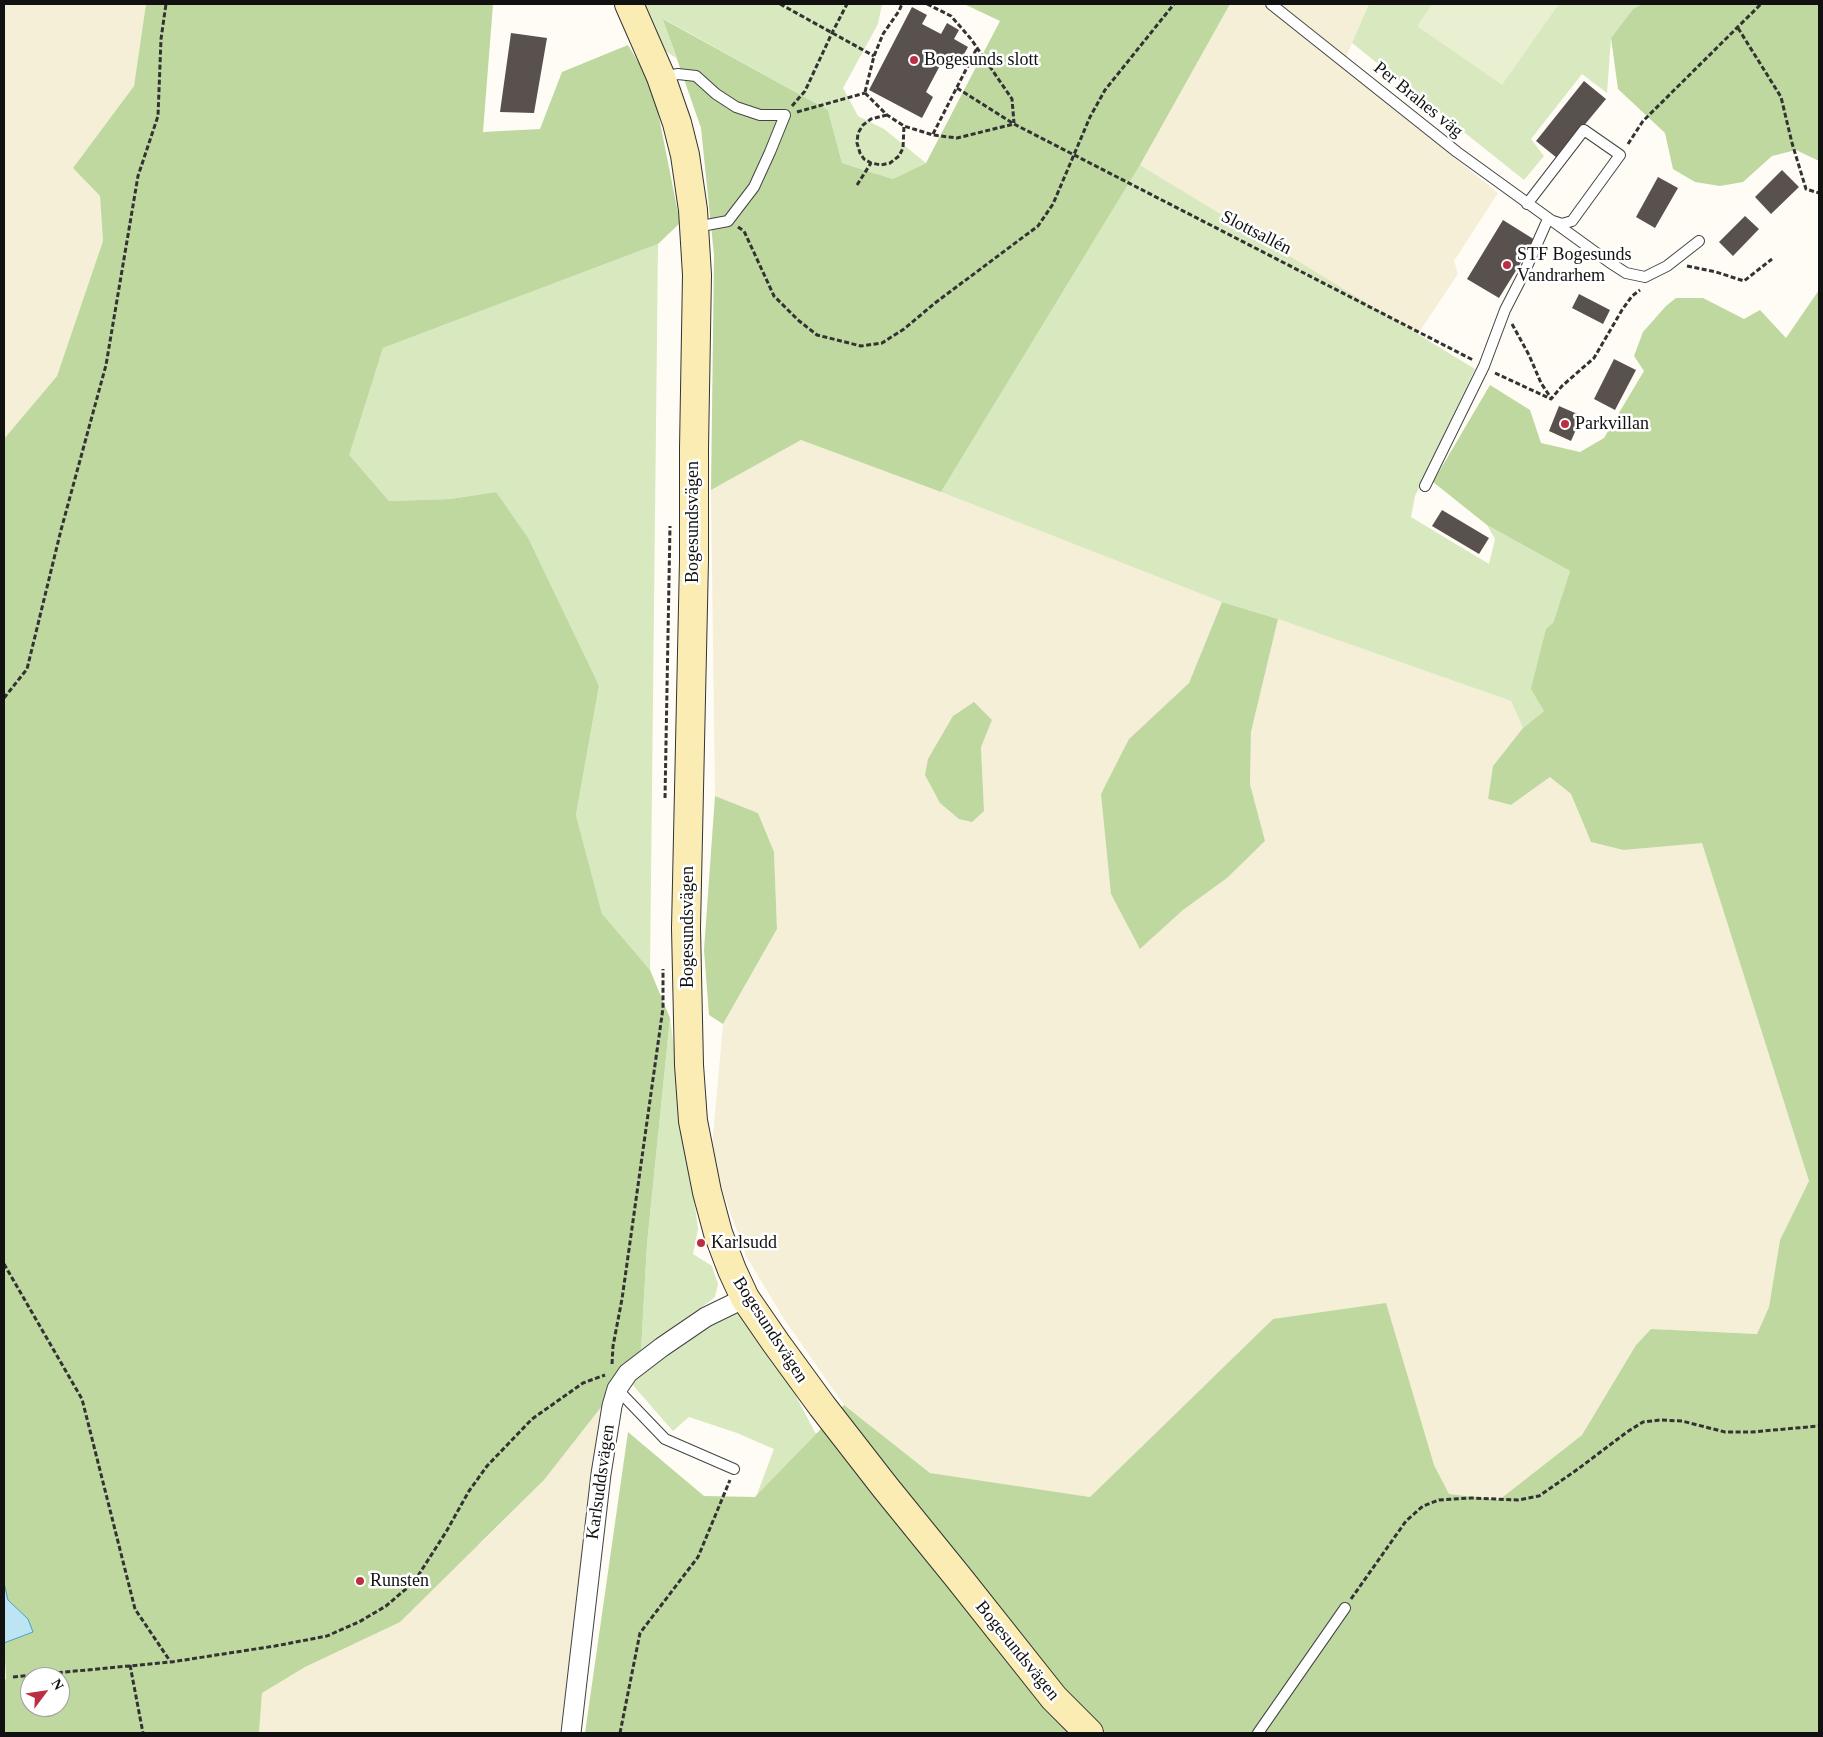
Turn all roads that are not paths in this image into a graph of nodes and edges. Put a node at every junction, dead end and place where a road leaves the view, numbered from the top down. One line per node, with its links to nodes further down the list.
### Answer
1 (629, 4): 3 (street, Bogesundsvägen)
2 (1271, 4): 4 (lane, Per Brahes väg)
3 (662, 77): 6 (street, Bogesundsvägen); 6 (lane)
4 (1527, 204): 5 (lane, Per Brahes väg); 5 (lane)
5 (1548, 219): 7 (lane, Per Brahes väg); 8 (lane)
6 (694, 228): 9 (street, Bogesundsvägen)
7 (1699, 241)
8 (1425, 486)
9 (745, 1298): 10 (street, Karlsuddsvägen); 14 (street, Bogesundsvägen)
10 (614, 1382): 11 (lane); 13 (street, Karlsuddsvägen)
11 (734, 1470)
12 (1345, 1608): 15 (lane)
13 (571, 1733)
14 (1089, 1733)
15 (1258, 1733)

